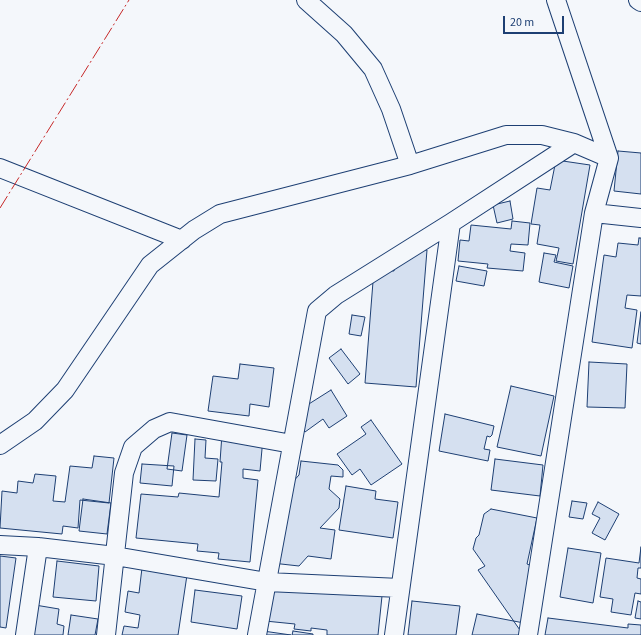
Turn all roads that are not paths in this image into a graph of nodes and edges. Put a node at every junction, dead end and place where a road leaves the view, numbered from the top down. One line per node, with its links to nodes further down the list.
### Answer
1 (306, 0): 7 (street)
2 (556, 0): 6 (street)
3 (638, 0): 4 (street)
4 (641, 2)
5 (574, 143): 6 (street); 7 (street); 11 (street)
6 (609, 158): 9 (street)
7 (410, 165): 12 (street)
8 (0, 168): 12 (street)
9 (594, 213): 10 (street); 24 (street)
10 (641, 218)
11 (451, 223): 13 (street); 19 (street)
12 (182, 240): 14 (street)
13 (292, 444): 17 (street); 18 (street)
14 (0, 445)
15 (0, 545): 16 (street)
16 (38, 547): 17 (street); 20 (street)
17 (115, 556): 18 (street); 21 (street)
18 (267, 582): 19 (street); 22 (street)
19 (400, 588): 23 (street)
20 (25, 635)
21 (106, 635)
22 (257, 635)
23 (394, 635)
24 (528, 635)

